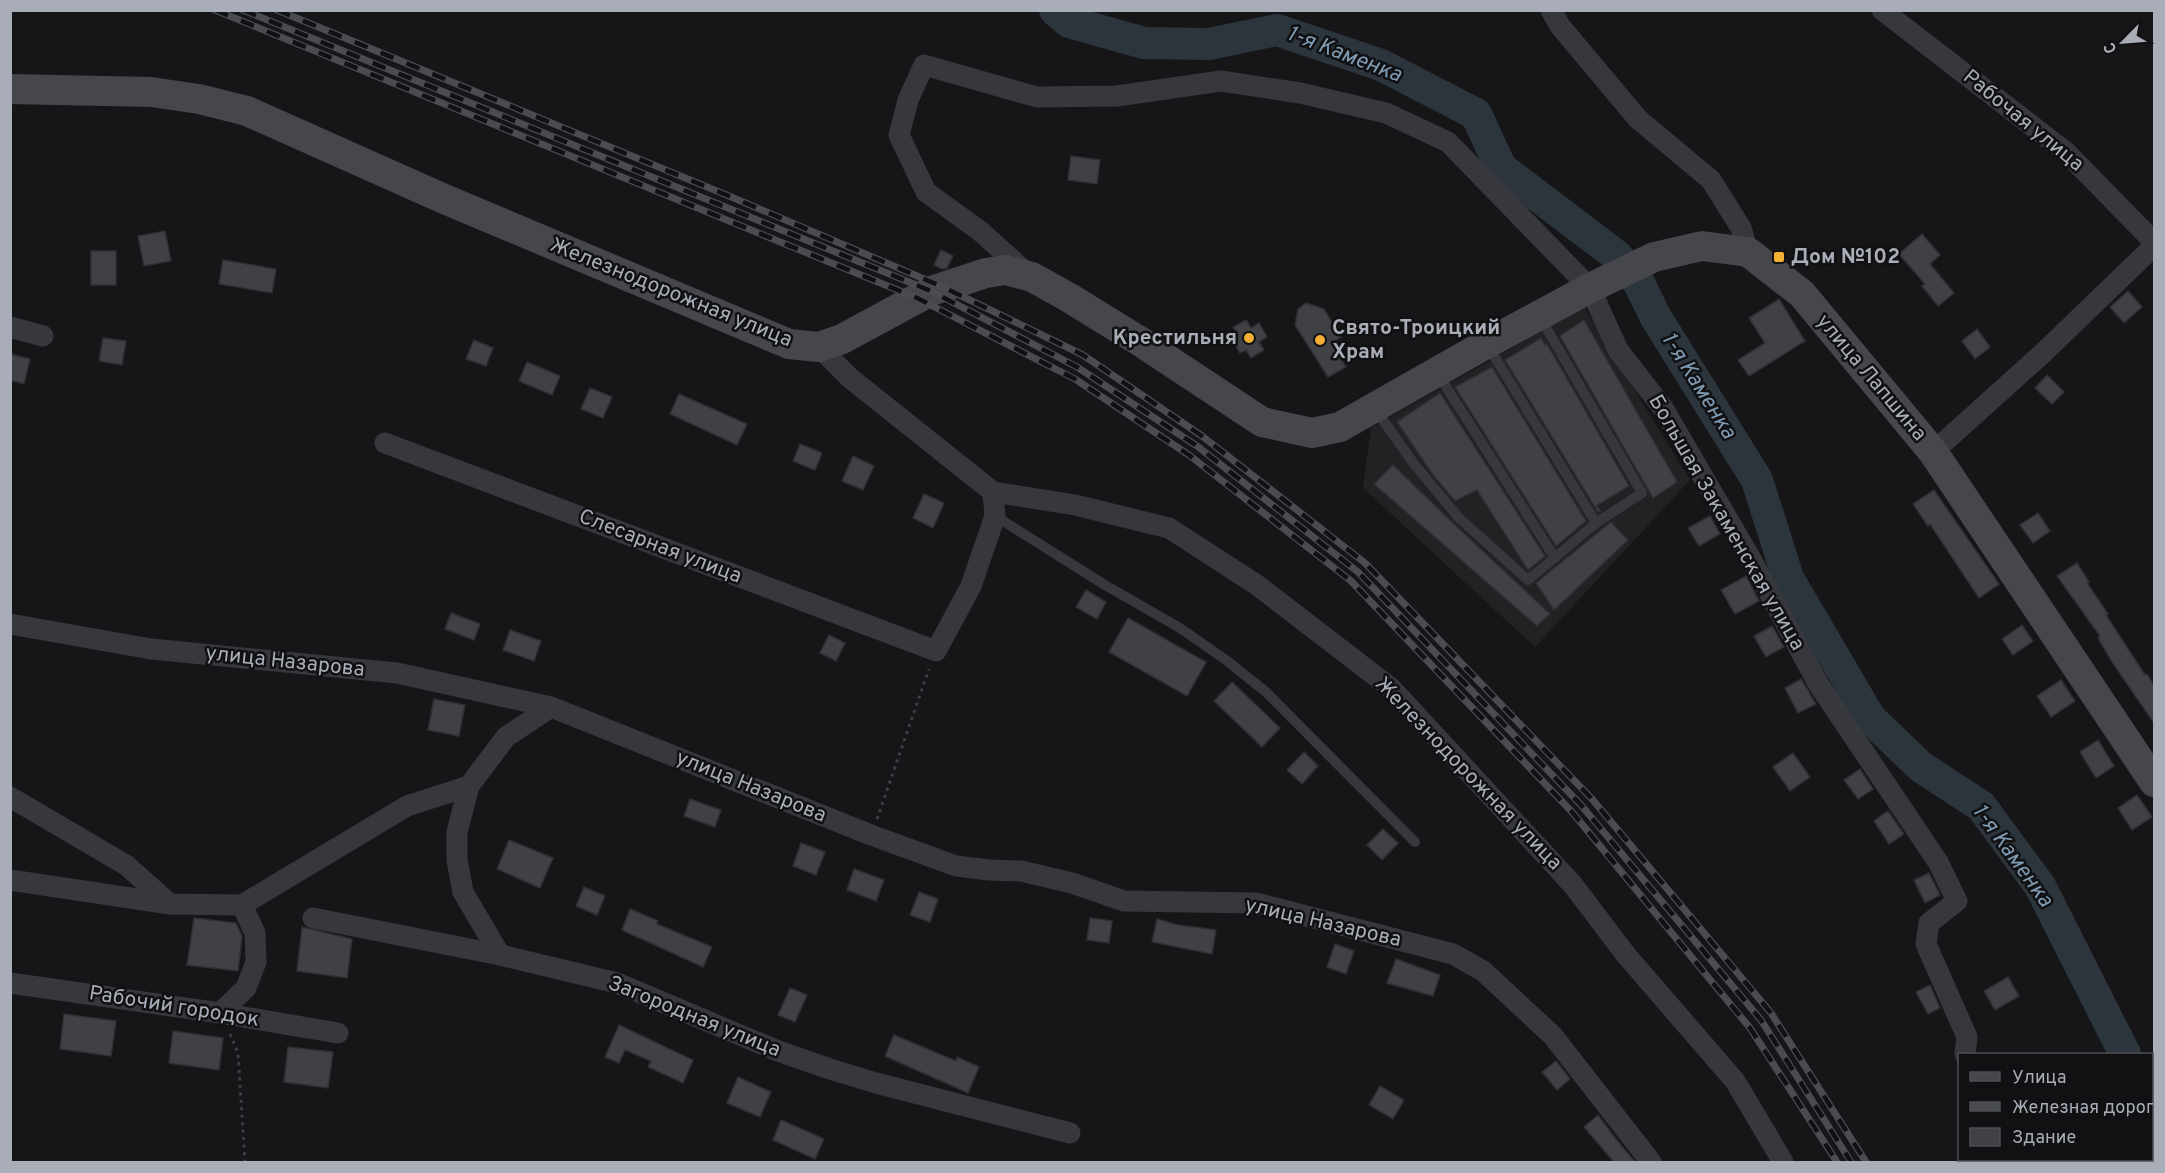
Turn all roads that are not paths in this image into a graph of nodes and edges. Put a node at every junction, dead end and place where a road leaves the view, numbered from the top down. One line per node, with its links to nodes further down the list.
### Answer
1 (1551, 10): 5 (street)
2 (1882, 10): 4 (street, Рабочая улица)
3 (10, 89): 12 (street, Железнодорожная улица)
4 (2154, 244): 16 (street)
5 (1748, 252): 7 (street); 16 (street, улица Лапшина)
6 (1032, 277): 7 (street, Большая Закаменская улица); 12 (street); 14 (street)
7 (1590, 288): 8 (street); 35 (street, Большая Закаменская улица)
8 (1539, 316): 11 (street); 19 (lane)
9 (10, 327): 10 (street)
10 (43, 336)
11 (1486, 344): 13 (street); 19 (lane)
12 (819, 347): 17 (street, Железнодорожная улица)
13 (1436, 371): 14 (street); 20 (lane)
14 (1374, 407): 20 (lane)
15 (385, 443): 18 (street, Слесарная улица)
16 (1933, 453): 23 (street, улица Лапшина)
17 (993, 492): 18 (street); 38 (street, Железнодорожная улица)
18 (995, 516): 26 (lane)
19 (1596, 524): 20 (lane)
20 (1555, 558)
21 (10, 624): 22 (street, улица Назарова)
22 (551, 707): 24 (street); 37 (street, улица Назарова)
23 (2154, 782)
24 (469, 786): 29 (street); 31 (street)
25 (10, 797): 28 (street)
26 (1415, 842)
27 (10, 880): 28 (street)
28 (170, 904): 29 (street)
29 (242, 905): 33 (street)
30 (313, 918): 31 (street, Загородная улица)
31 (500, 955): 36 (street, Загородная улица)
32 (10, 983): 33 (street, Рабочий городок)
33 (220, 1013): 34 (street, Рабочий городок)
34 (338, 1033)
35 (1965, 1053)
36 (1070, 1133)
37 (1651, 1162)
38 (1783, 1162)

